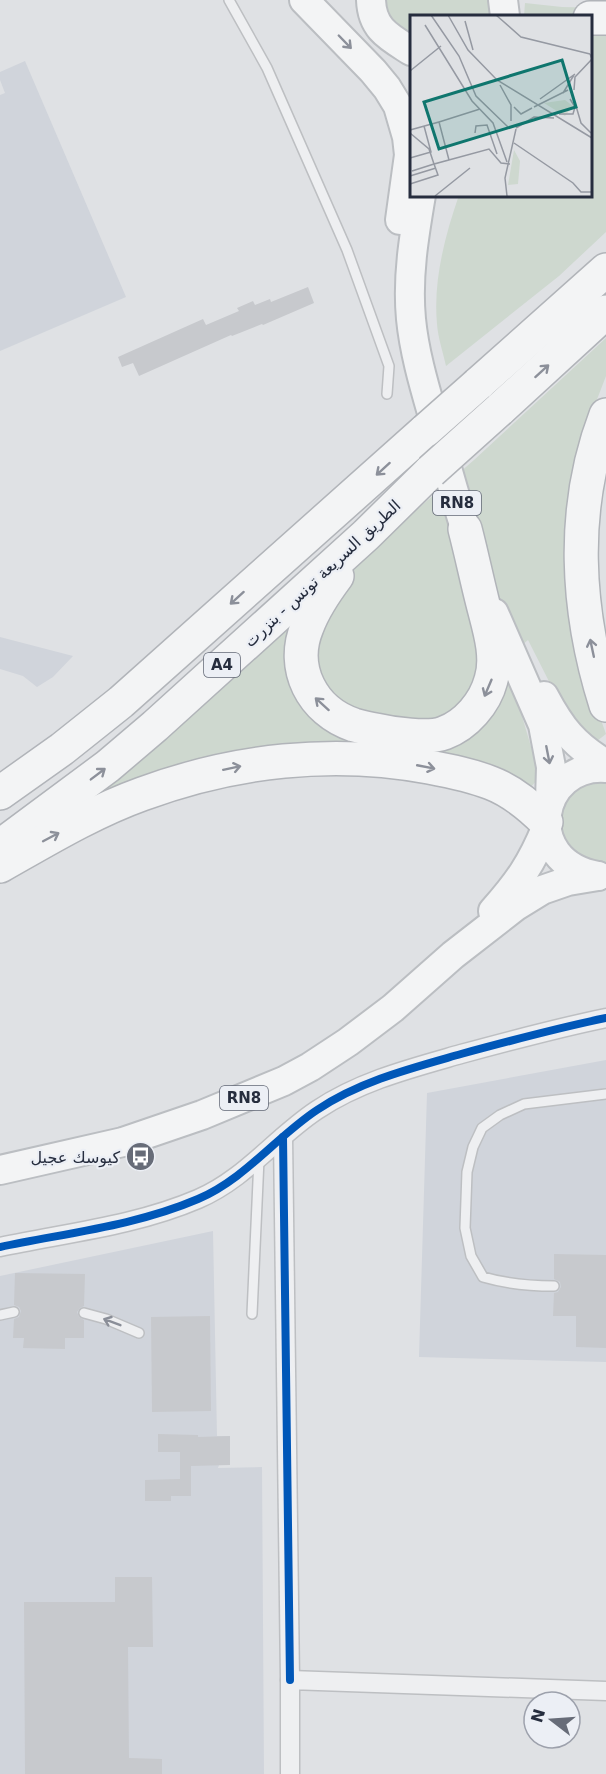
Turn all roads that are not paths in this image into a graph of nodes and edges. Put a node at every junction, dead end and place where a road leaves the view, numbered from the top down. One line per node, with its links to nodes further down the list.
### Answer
1 (229, 0): 16 (lane)
2 (304, 0): 15 (main road, one-way to 15)
3 (371, 0): 6 (main road)
4 (503, 0): 5 (main road)
5 (505, 15)
6 (385, 34): 7 (main road); 8 (main road)
7 (410, 50)
8 (410, 63)
9 (421, 196): 15 (main road, RN8)
10 (434, 196): 21 (main road, RN8)
11 (606, 259): 14 (highway)
12 (606, 270): 14 (highway, A4)
13 (606, 312): 19 (highway, الطريق السريعة تونس - بنزرت / A4, one-way to 13, bridge)
14 (553, 316): 23 (highway, A4, one-way to 23, bridge)
15 (423, 380): 18 (main road, RN8)
16 (387, 394)
17 (606, 415): 20 (highway, one-way to 17)
18 (465, 529): 19 (highway, one-way to 19); 24 (main road, RN8, one-way to 24)
19 (366, 535): 25 (highway, الطريق السريعة تونس - بنزرت / A4, one-way to 19)
20 (606, 705)
21 (606, 764)
22 (606, 768): 24 (main road, RN8)
23 (0, 793)
24 (548, 817): 26 (highway, one-way to 24); 27 (main road, RN8); 28 (main road, RN8)
25 (0, 846)
26 (0, 866)
27 (602, 876): 28 (main road, RN8)
28 (453, 955): 33 (main road, RN8)
29 (606, 1018): 31 (street)
30 (606, 1094): 35 (lane)
31 (283, 1137): 32 (street); 41 (street)
32 (258, 1159): 34 (street); 38 (lane)
33 (0, 1170)
34 (0, 1247)
35 (554, 1286)
36 (14, 1312): 39 (lane)
37 (84, 1313): 40 (lane, one-way to 37)
38 (252, 1314)
39 (0, 1315)
40 (139, 1333)
41 (290, 1680): 42 (street); 43 (street)
42 (606, 1691)
43 (290, 1774)

